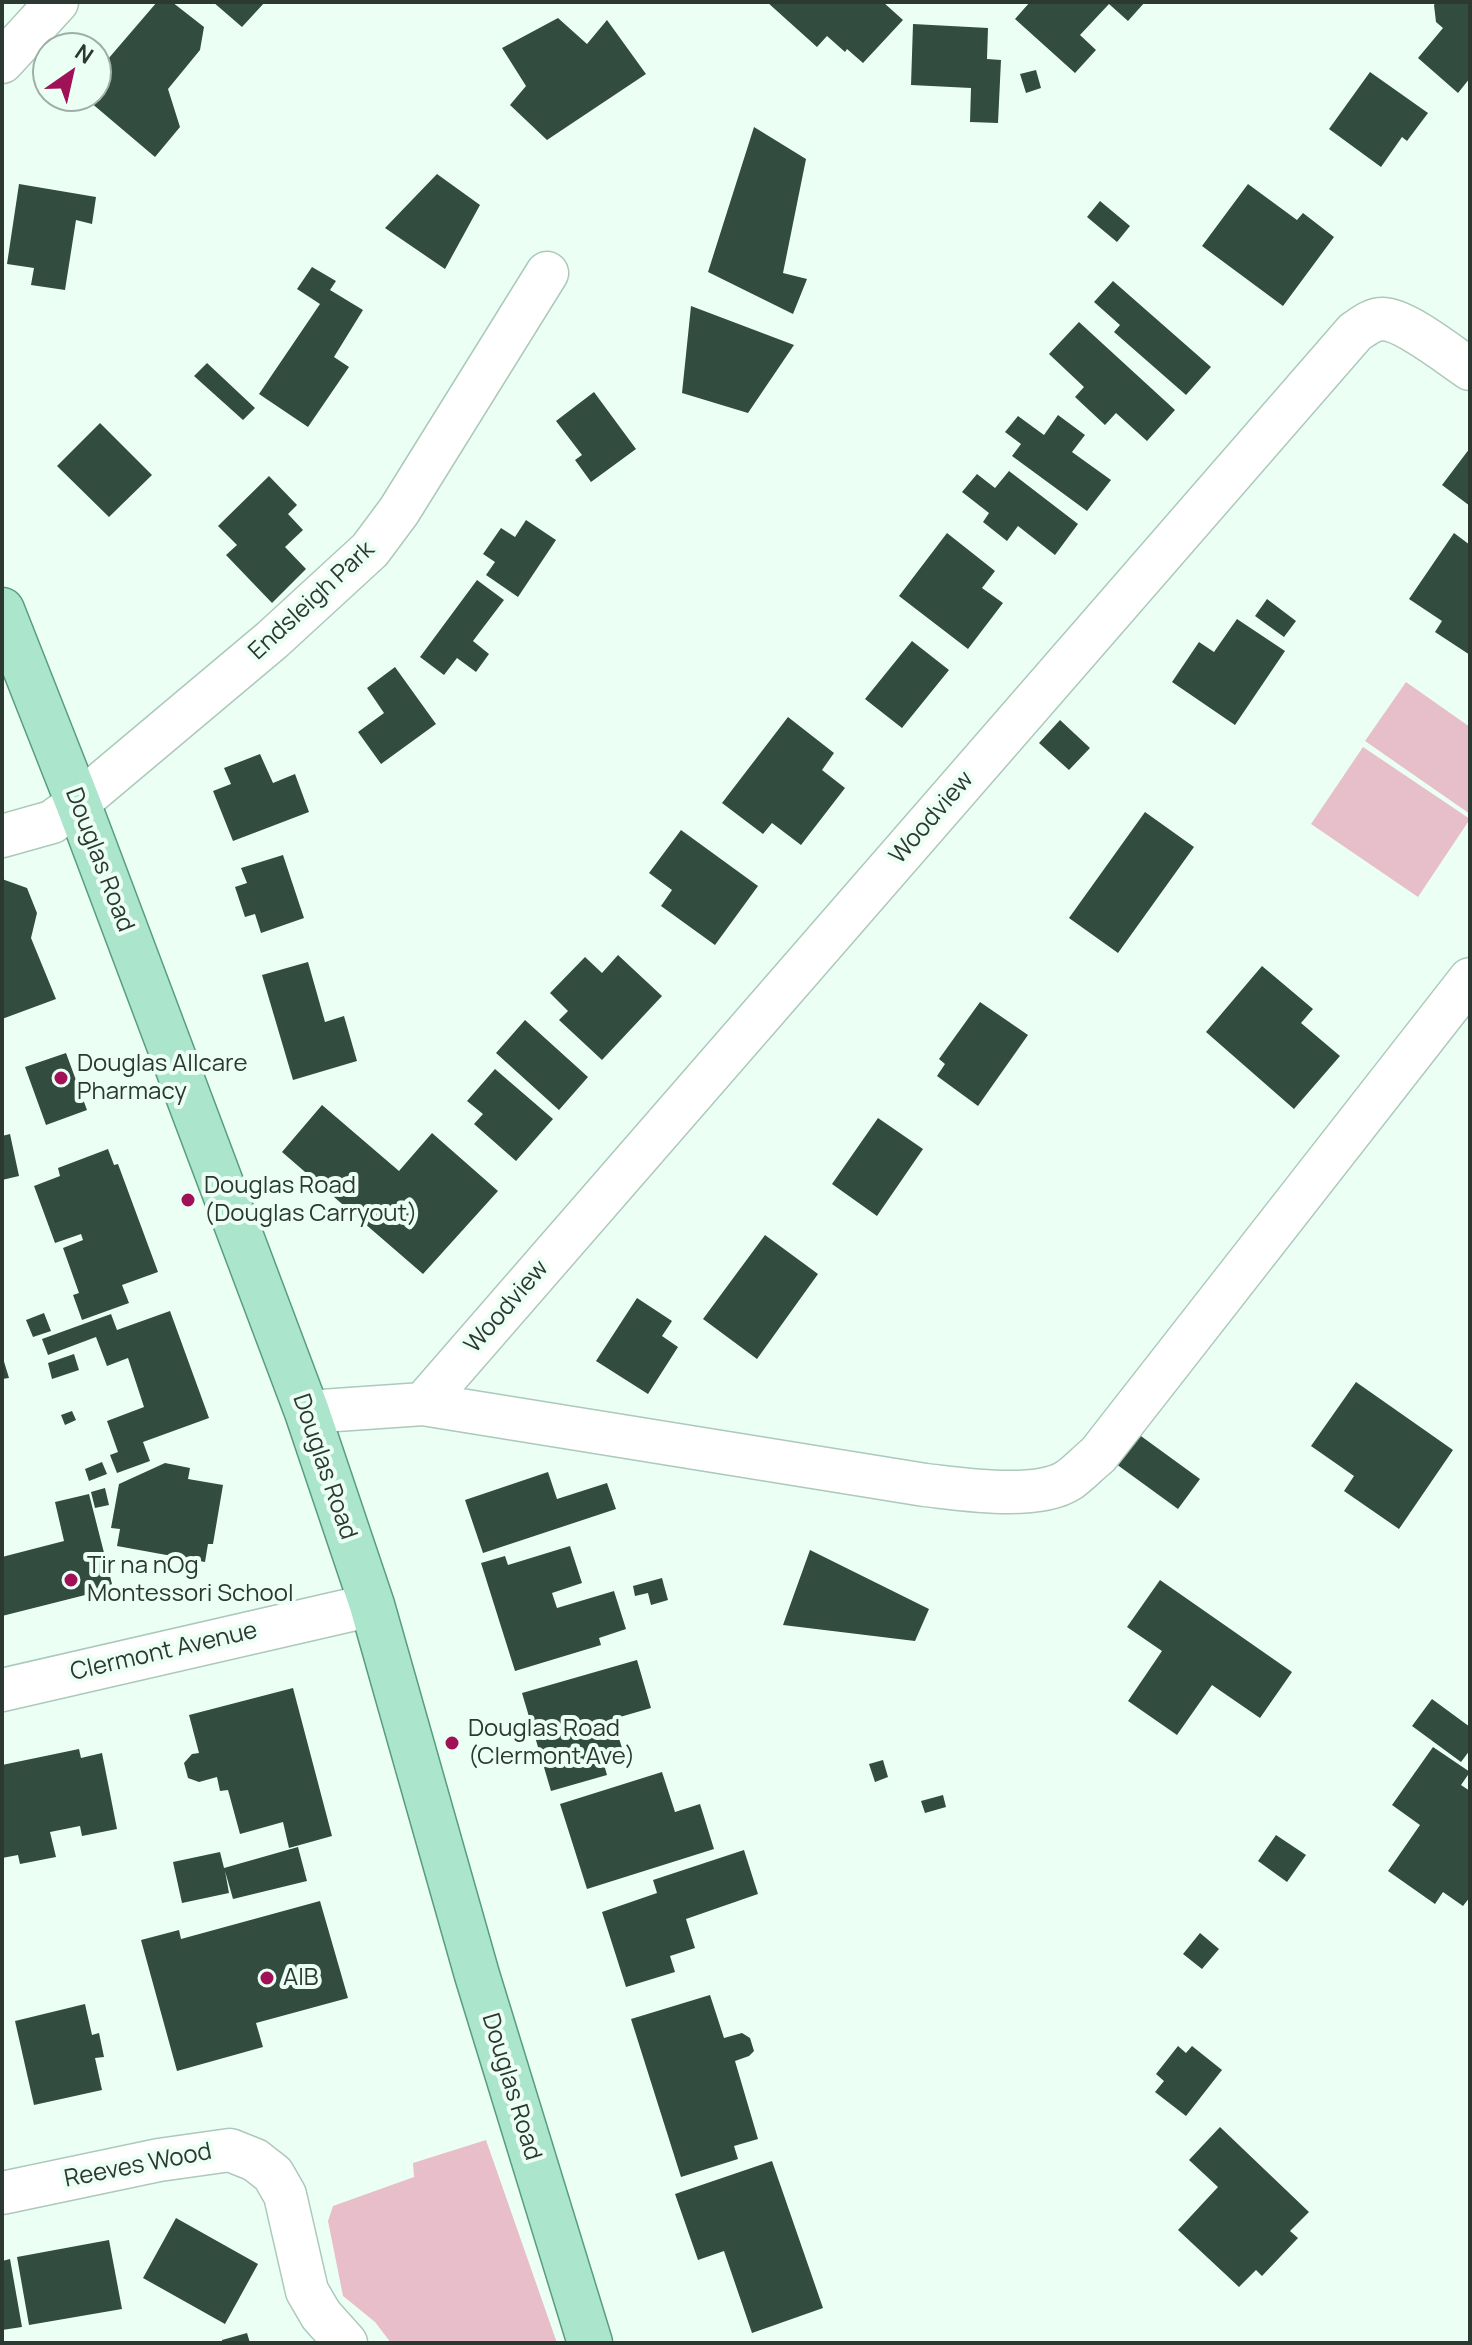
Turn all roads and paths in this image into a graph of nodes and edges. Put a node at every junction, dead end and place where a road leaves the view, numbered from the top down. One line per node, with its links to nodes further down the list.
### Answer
1 (57, 2): 2 (street)
2 (2, 62)
3 (547, 273): 6 (street, Endsleigh Park)
4 (1470, 369): 9 (street, Woodview)
5 (2, 610): 6 (main road, Douglas Road)
6 (78, 803): 7 (street, Endsleigh Park); 10 (main road, Douglas Road)
7 (2, 836)
8 (1470, 979): 9 (street)
9 (423, 1404): 10 (street)
10 (307, 1412): 11 (main road, Douglas Road)
11 (372, 1605): 12 (street, Clermont Avenue); 15 (main road, Douglas Road)
12 (2, 1690)
13 (2, 2193): 14 (street, Reeves Wood)
14 (346, 2343)
15 (590, 2343)

